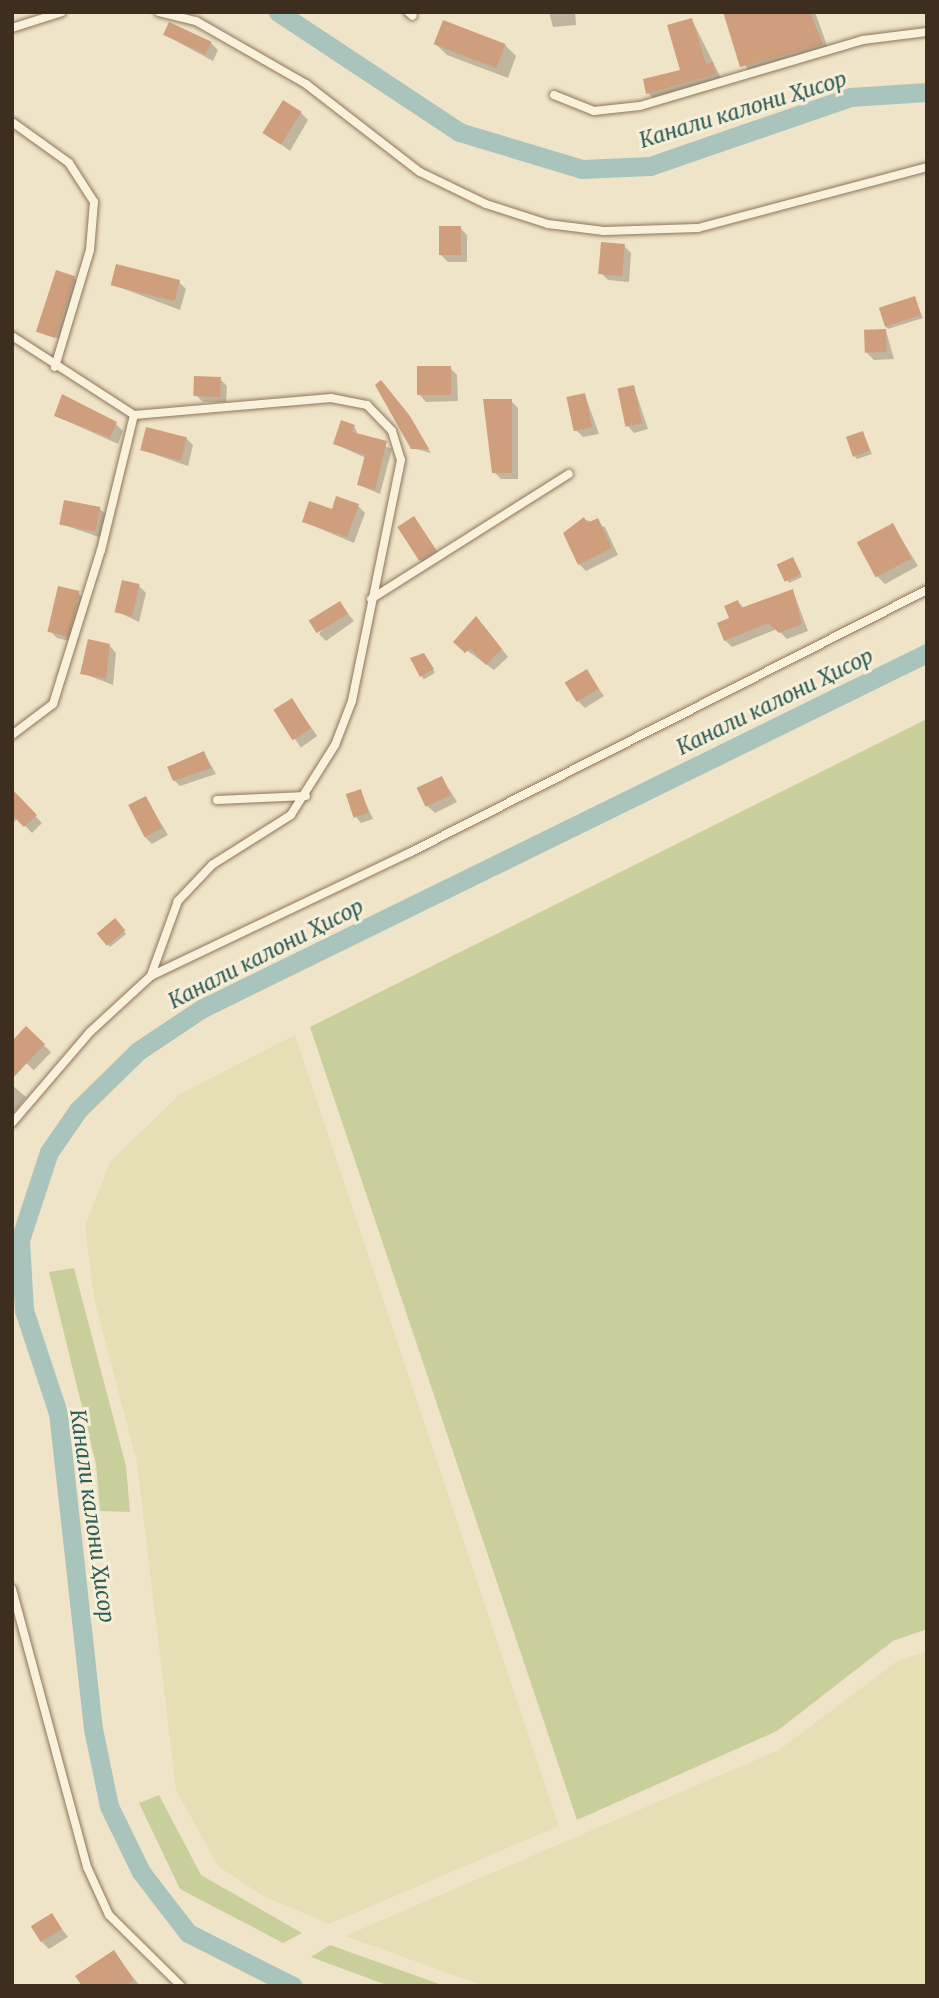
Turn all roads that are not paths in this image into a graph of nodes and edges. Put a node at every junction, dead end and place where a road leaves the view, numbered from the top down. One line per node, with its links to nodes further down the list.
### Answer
1 (62, 12): 3 (lane)
2 (159, 12): 7 (lane)
3 (12, 28)
4 (927, 32): 5 (lane)
5 (554, 95)
6 (12, 122): 9 (lane)
7 (927, 167)
8 (12, 336): 9 (lane)
9 (55, 367): 10 (lane)
10 (134, 415): 13 (lane); 14 (lane)
11 (569, 474): 13 (lane)
12 (927, 590): 17 (lane)
13 (372, 599): 15 (lane)
14 (12, 736)
15 (306, 796): 16 (lane); 17 (lane)
16 (217, 800)
17 (151, 976): 18 (lane)
18 (12, 1123)
19 (12, 1589): 20 (lane)
20 (181, 1986)

